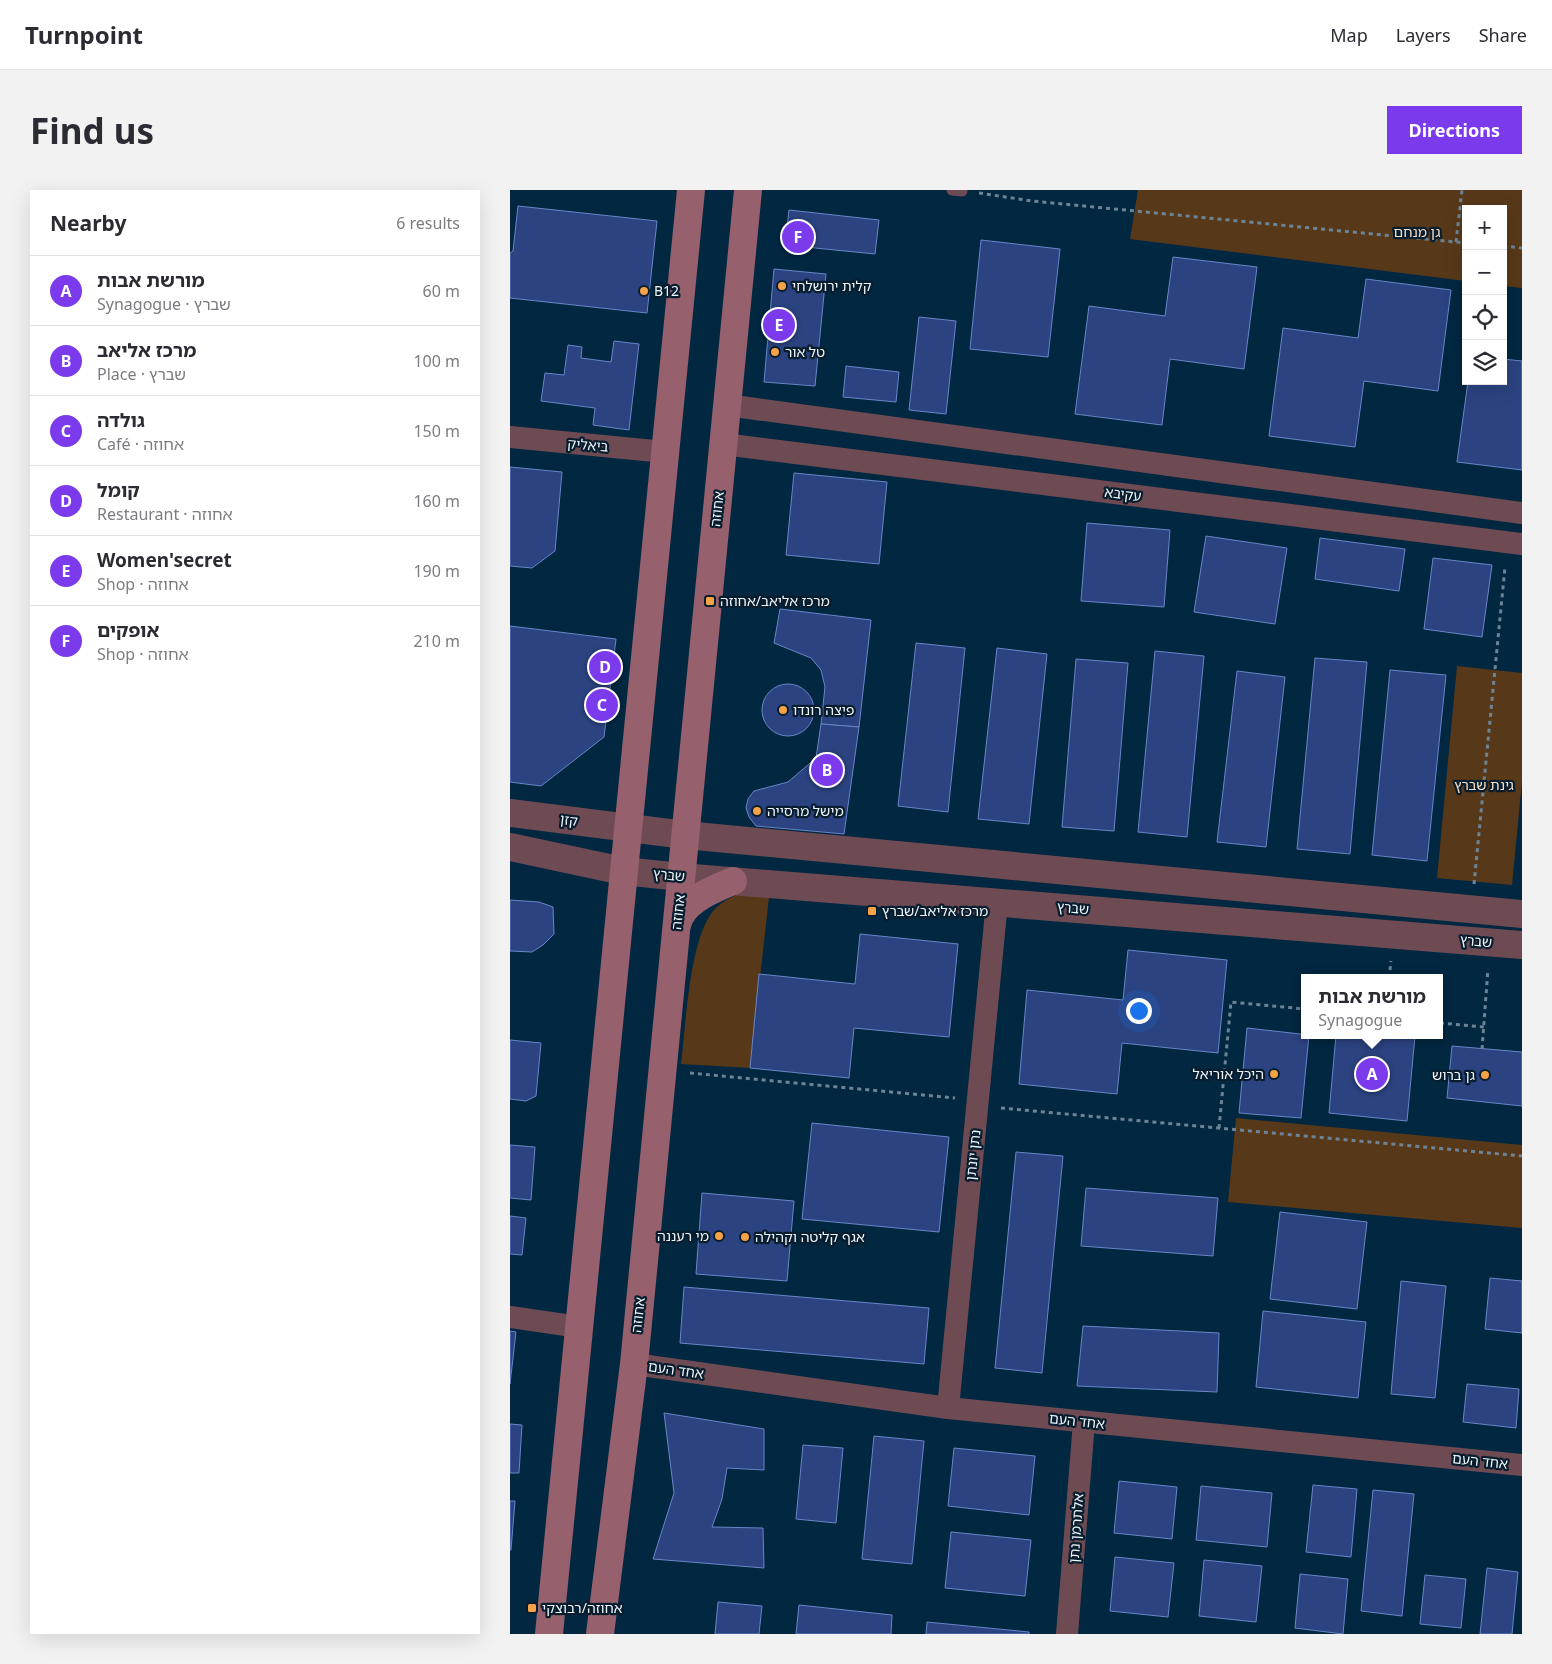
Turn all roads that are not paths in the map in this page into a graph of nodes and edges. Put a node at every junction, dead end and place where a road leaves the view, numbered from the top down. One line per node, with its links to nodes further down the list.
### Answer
1 (691, 190): 6 (main road)
2 (742, 190): 3 (main road, אחוזה)
3 (727, 405): 5 (main road, אחוזה); 7 (street)
4 (510, 437): 6 (street, ביאליק)
5 (723, 444): 8 (street, עקיבא); 11 (main road, אחוזה)
6 (665, 452): 10 (main road)
7 (1522, 513)
8 (1515, 543)
9 (510, 813): 10 (street, קזן)
10 (627, 827): 11 (street); 13 (main road)
11 (685, 835): 14 (main road, אחוזה); 17 (street)
12 (510, 847): 13 (street)
13 (623, 871): 14 (street, שברץ); 21 (main road)
14 (681, 877): 15 (street, שברץ); 18 (main road, אחוזה)
15 (733, 881): 16 (street, שברץ); 18 (main road)
16 (997, 902): 19 (street, שברץ); 23 (street, נתן יונתן)
17 (1522, 914)
18 (676, 932): 22 (main road, אחוזה)
19 (1522, 945)
20 (510, 1317): 21 (street)
21 (579, 1326): 26 (main road)
22 (634, 1364): 23 (street, אחד העם); 27 (main road, אחוזה)
23 (948, 1408): 24 (street, אחד העם)
24 (1084, 1422): 25 (street, אחד העם); 28 (street, אלתרמן נתן)
25 (1522, 1465)
26 (549, 1634)
27 (600, 1634)
28 (1067, 1634)

